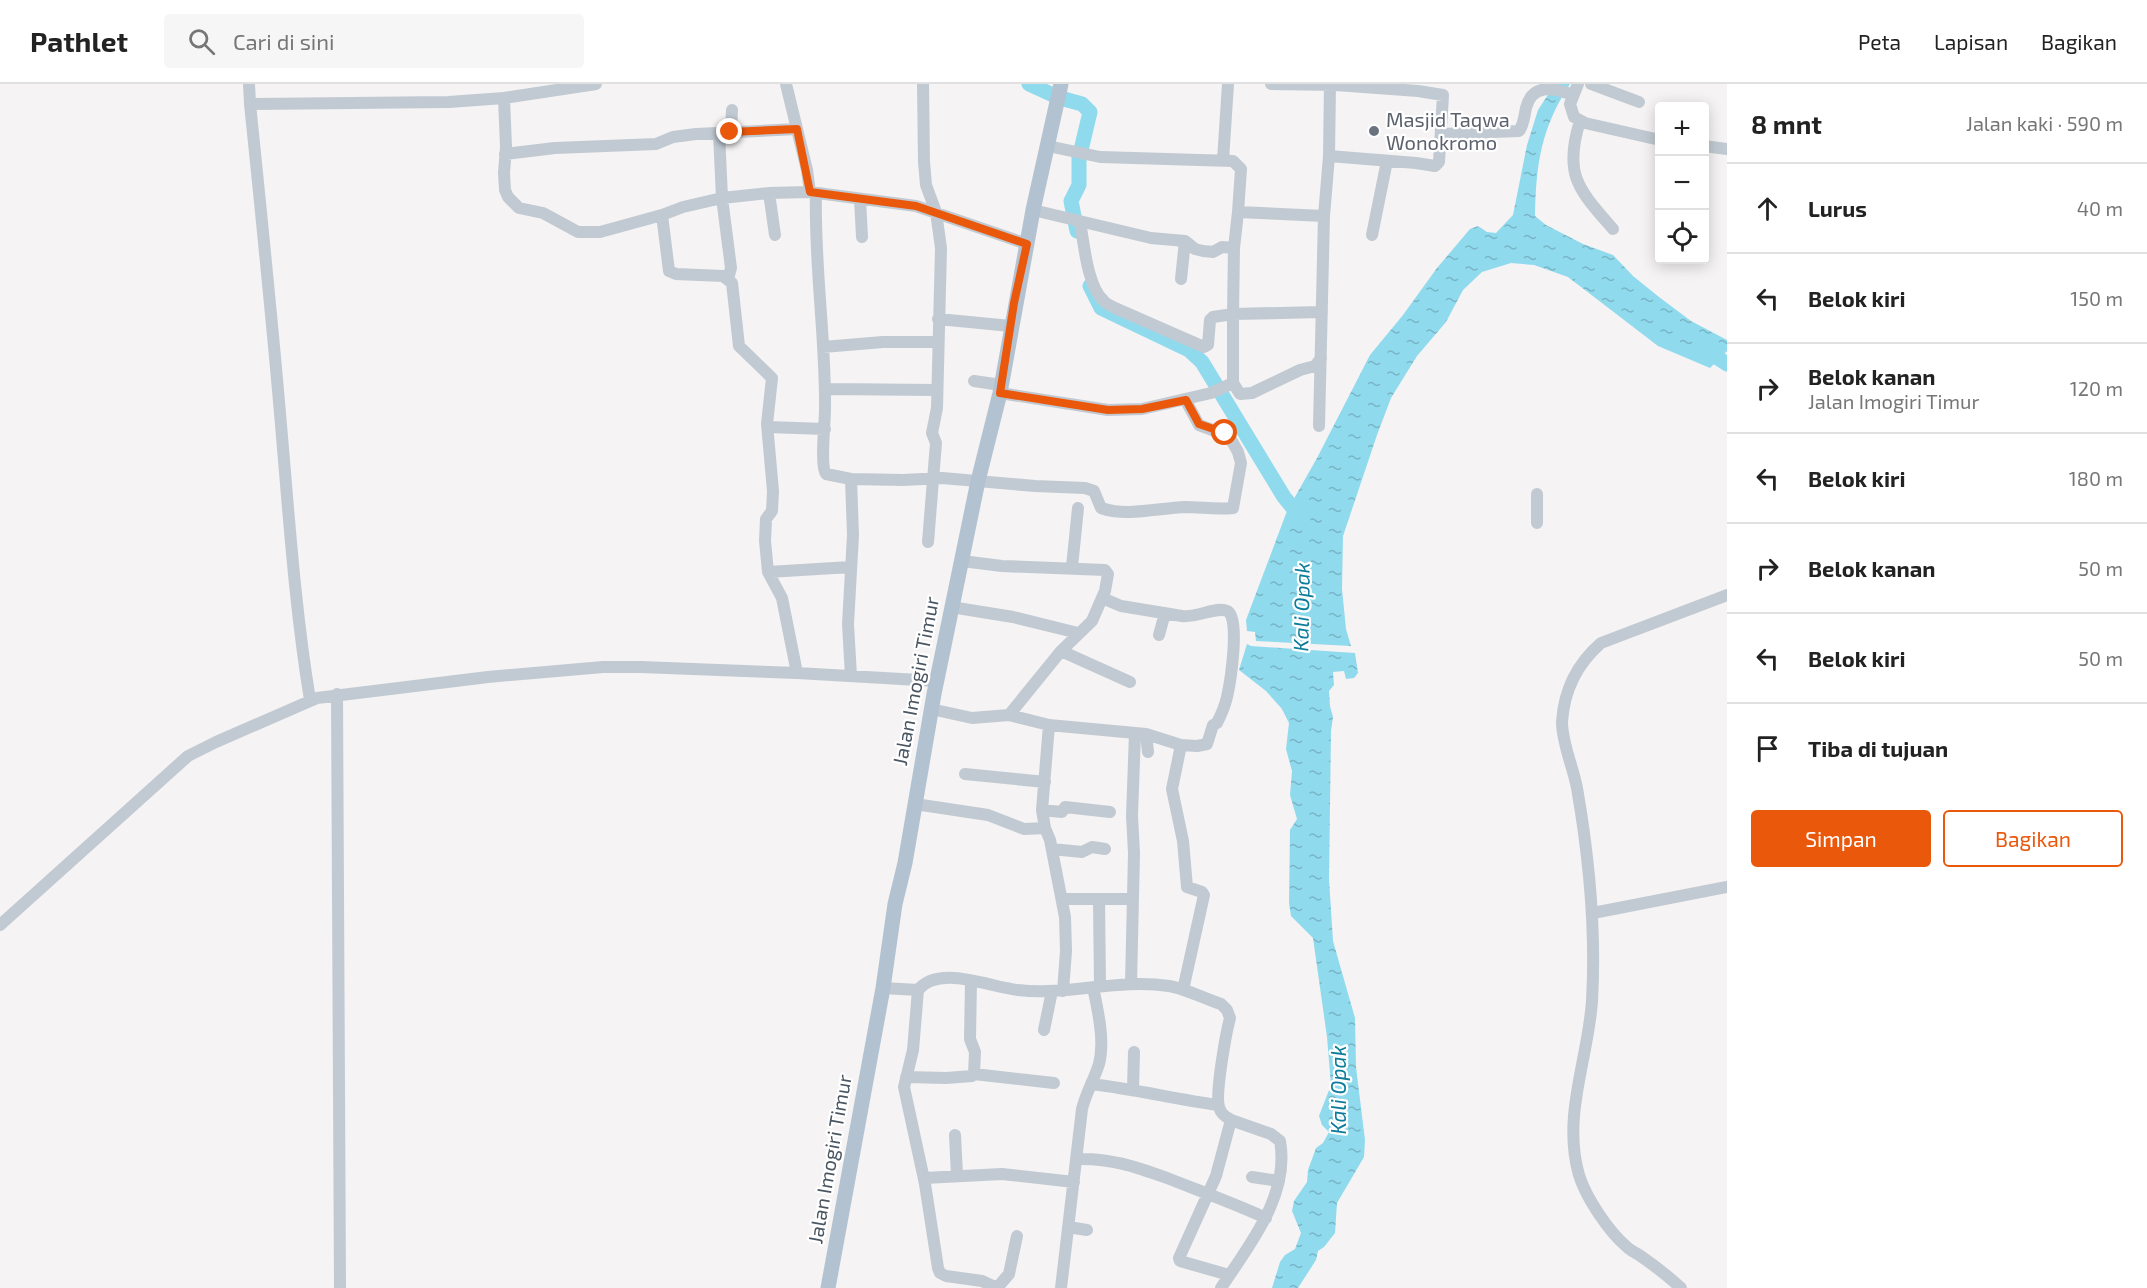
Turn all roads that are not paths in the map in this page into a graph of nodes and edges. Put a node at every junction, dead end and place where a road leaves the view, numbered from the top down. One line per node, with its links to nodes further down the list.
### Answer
1 (249, 84): 14 (street)
2 (596, 84): 12 (street)
3 (786, 84): 17 (street)
4 (923, 84): 33 (street)
5 (1061, 84): 21 (main road, Jalan Imogiri Timur)
6 (1228, 84): 26 (street)
7 (1271, 84): 8 (street)
8 (1330, 84): 10 (street); 25 (street)
9 (1592, 84): 13 (street)
10 (1389, 87): 19 (street)
11 (1571, 90): 16 (street); 19 (street)
12 (504, 98): 14 (street); 24 (street)
13 (1639, 102)
14 (250, 104): 86 (street)
15 (732, 110): 18 (street)
16 (1580, 121): 20 (street); 38 (street)
17 (797, 129): 18 (street); 29 (street)
18 (725, 132): 24 (street); 30 (street)
19 (1442, 134): 27 (street)
20 (1655, 139)
21 (1048, 146): 26 (street); 32 (main road, Jalan Imogiri Timur)
22 (1709, 147): 23 (street)
23 (1727, 149)
24 (506, 153): 35 (street)
25 (1329, 156): 27 (street); 36 (street)
26 (1223, 160): 34 (street)
27 (1387, 161): 40 (street)
28 (769, 193): 29 (street); 30 (street); 39 (street)
29 (813, 193): 31 (street); 52 (street)
30 (722, 198): 35 (street); 45 (street)
31 (860, 199): 33 (street); 41 (street)
32 (1033, 210): 37 (street); 43 (main road, Jalan Imogiri Timur)
33 (936, 212): 43 (street); 49 (street)
34 (1238, 212): 36 (street); 44 (street)
35 (662, 215): 45 (street)
36 (1324, 216): 47 (street)
37 (1078, 221): 42 (street); 48 (street)
38 (1613, 229)
39 (775, 235)
40 (1372, 236)
41 (862, 237)
42 (1185, 241): 44 (street); 46 (street)
43 (1027, 244): 50 (main road, Jalan Imogiri Timur)
44 (1234, 248): 48 (street)
45 (728, 279): 61 (street)
46 (1181, 279)
47 (1322, 312): 48 (street); 53 (street)
48 (1233, 314): 55 (street)
49 (938, 319): 50 (street); 51 (street)
50 (1011, 326): 57 (main road, Jalan Imogiri Timur)
51 (937, 342): 52 (street); 58 (street)
52 (823, 347): 56 (street)
53 (1321, 358): 55 (street); 60 (street)
54 (974, 381): 57 (street)
55 (1230, 384): 59 (street)
56 (825, 388): 58 (street); 62 (street)
57 (1000, 389): 59 (street); 65 (main road, Jalan Imogiri Timur)
58 (936, 390): 64 (street)
59 (1186, 400): 65 (street)
60 (1319, 426)
61 (768, 427): 62 (street); 73 (street)
62 (825, 429): 63 (street)
63 (850, 478): 64 (street); 71 (street)
64 (933, 478): 65 (street); 69 (street)
65 (978, 481): 70 (main road, Jalan Imogiri Timur)
66 (1537, 495): 68 (street)
67 (1078, 508): 72 (street)
68 (1537, 523)
69 (928, 542)
70 (962, 561): 72 (street); 76 (main road, Jalan Imogiri Timur)
71 (851, 567): 73 (street); 82 (street)
72 (1072, 567): 75 (street)
73 (768, 572): 81 (street)
74 (1727, 595): 105 (street)
75 (1102, 598): 77 (street); 78 (street)
76 (951, 607): 78 (street); 83 (main road, Jalan Imogiri Timur)
77 (1164, 613): 79 (street); 91 (street)
78 (1078, 633): 80 (street)
79 (1159, 635)
80 (1061, 651): 84 (street); 88 (street)
81 (797, 673): 82 (street); 85 (street)
82 (851, 676): 83 (street)
83 (936, 681): 87 (main road, Jalan Imogiri Timur)
84 (1130, 682)
85 (337, 694): 86 (street); 136 (street)
86 (310, 700): 106 (street)
87 (931, 709): 88 (street); 95 (main road, Jalan Imogiri Timur)
88 (1009, 716): 89 (street)
89 (1049, 725): 90 (street); 94 (street)
90 (1140, 734): 91 (street); 92 (street); 104 (street)
91 (1181, 745): 112 (street)
92 (1148, 752)
93 (964, 774): 94 (street)
94 (1046, 782): 96 (street)
95 (915, 804): 98 (street); 110 (main road, Jalan Imogiri Timur)
96 (1042, 810): 97 (street); 98 (street)
97 (1110, 812)
98 (1044, 828): 99 (street)
99 (1052, 849): 100 (street); 102 (street)
100 (1105, 849)
101 (1727, 887): 105 (street)
102 (1062, 899): 103 (street); 113 (street)
103 (1100, 900): 104 (street); 109 (street)
104 (1132, 900): 108 (street)
105 (1593, 913): 141 (street)
106 (0, 925)
107 (970, 981): 111 (street); 113 (street); 116 (street)
108 (1131, 984): 109 (street); 112 (street)
109 (1097, 987): 113 (street); 119 (street)
110 (883, 988): 111 (street); 137 (main road, Jalan Imogiri Timur)
111 (918, 990): 117 (street)
112 (1183, 990): 121 (street)
113 (1057, 991): 114 (street)
114 (1044, 1030)
115 (1134, 1052): 120 (street)
116 (974, 1074): 117 (street); 118 (street)
117 (906, 1077): 127 (street)
118 (1054, 1083)
119 (1091, 1084): 120 (street); 124 (street)
120 (1133, 1089): 121 (street)
121 (1218, 1105): 122 (street)
122 (1231, 1120): 128 (street); 130 (street)
123 (956, 1135): 125 (street)
124 (1077, 1159): 129 (street); 130 (street)
125 (957, 1175): 127 (street); 129 (street)
126 (1252, 1177): 128 (street)
127 (924, 1178): 138 (street)
128 (1279, 1181): 131 (street)
129 (1074, 1182): 132 (street)
130 (1209, 1193): 131 (street); 135 (street)
131 (1266, 1218): 135 (street)
132 (1068, 1227): 133 (street); 139 (street)
133 (1087, 1230)
134 (1017, 1236): 138 (street)
135 (1229, 1275): 140 (street)
136 (340, 1288)
137 (828, 1288)
138 (997, 1288)
139 (1061, 1288)
140 (1221, 1288)
141 (1681, 1288)

